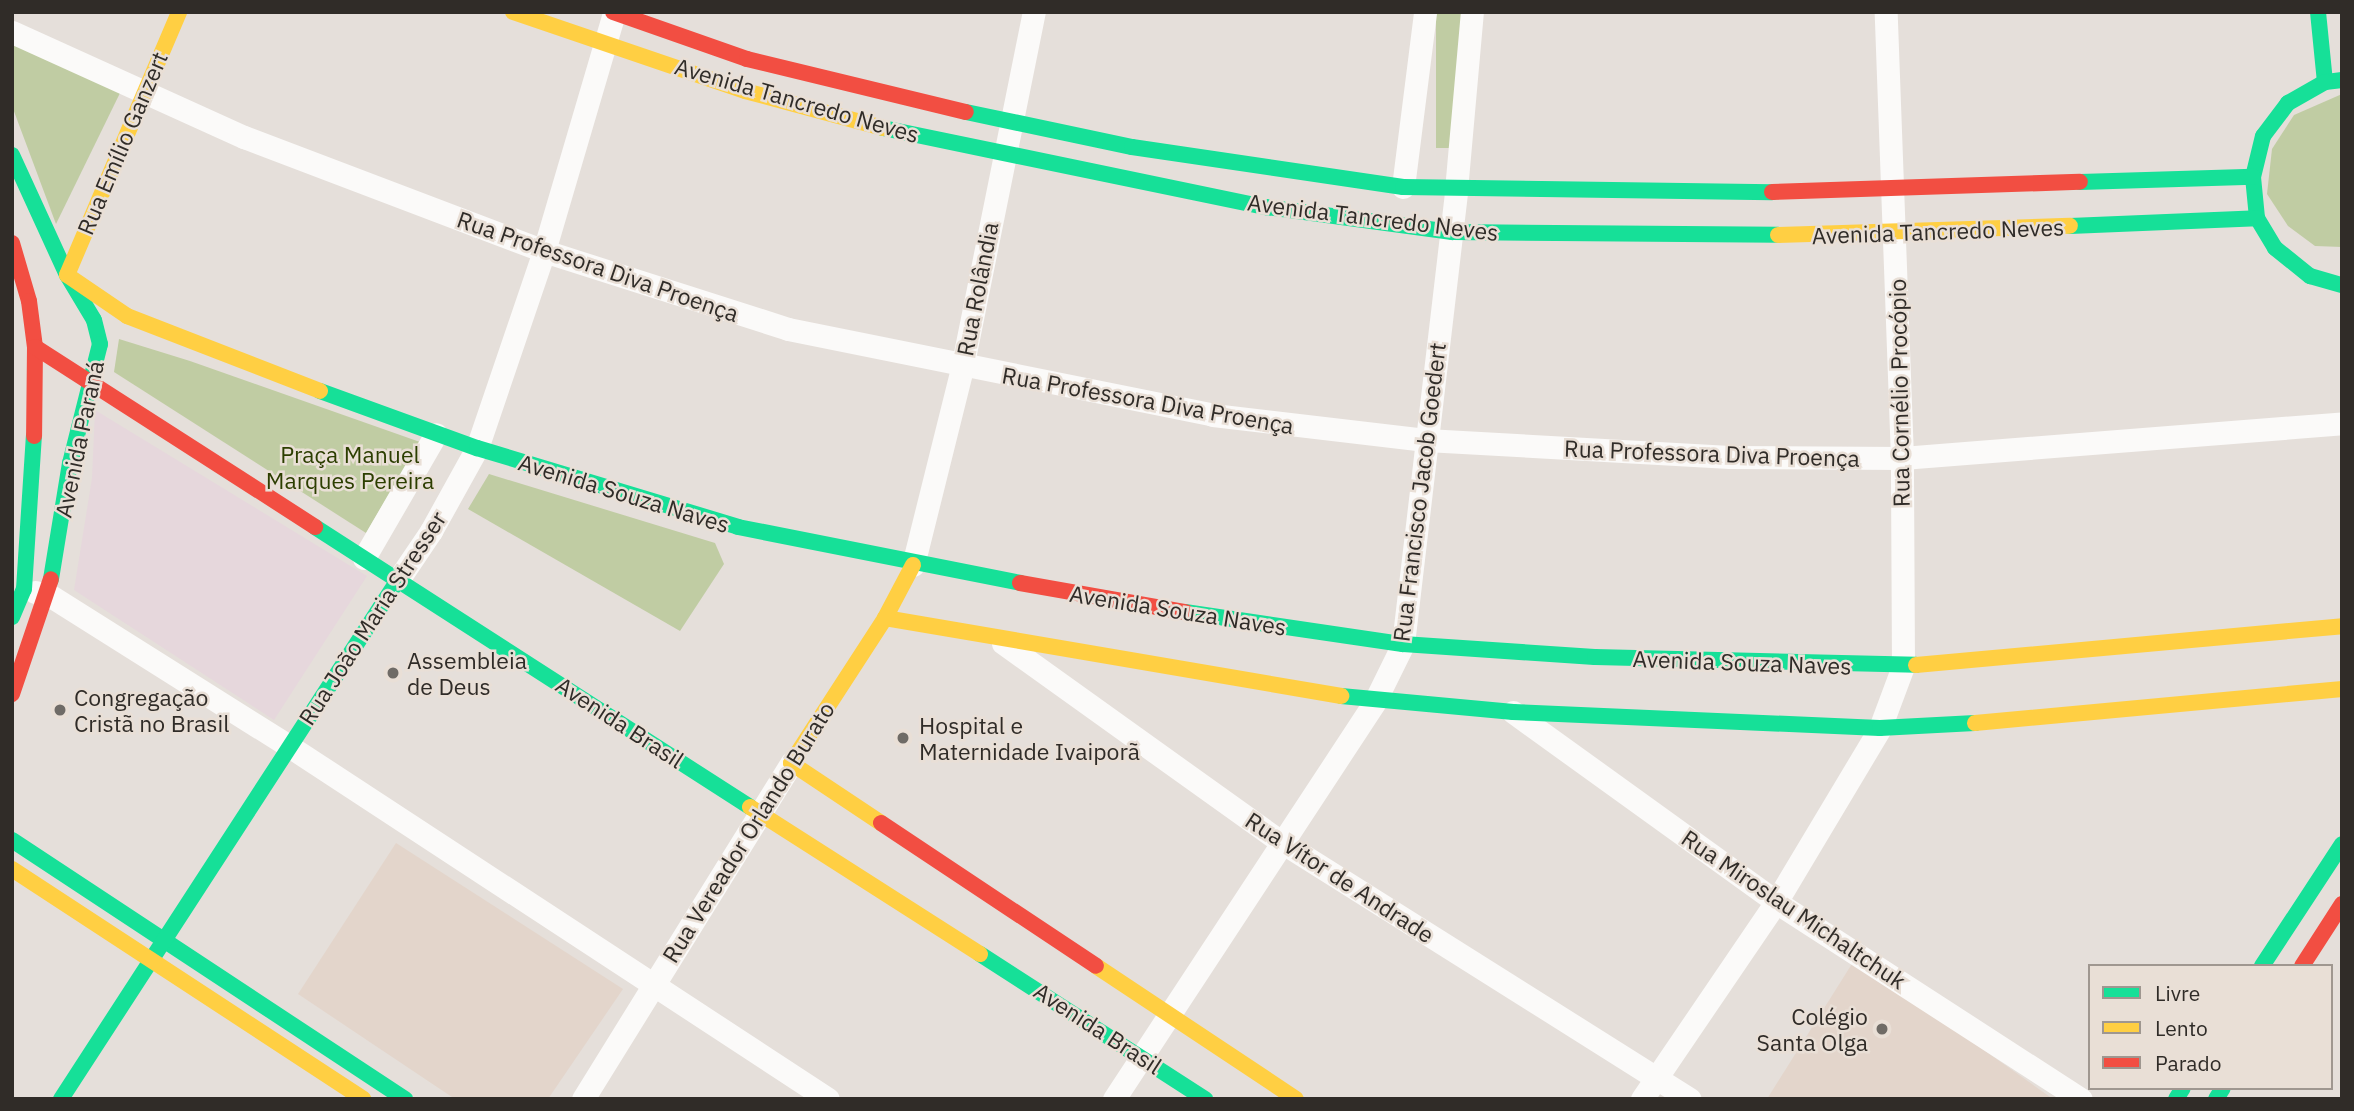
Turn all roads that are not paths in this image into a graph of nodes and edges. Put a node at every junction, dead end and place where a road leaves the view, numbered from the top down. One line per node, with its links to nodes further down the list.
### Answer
1 (178, 12): 14 (street, Rua Emílio Ganzert)
2 (513, 12): 11 (street, Avenida Tancredo Neves)
3 (1034, 12): 15 (street, Rua Rolândia)
4 (1425, 12): 19 (street)
5 (1472, 12): 21 (street, Rua Francisco Jacob Goedert)
6 (1886, 12): 20 (street, Rua Cornélio Procópio)
7 (2318, 12): 13 (street)
8 (613, 13): 9 (street, Avenida Tancredo Neves); 11 (street, Rua João Maria Stresser)
9 (662, 20): 15 (street, Avenida Tancredo Neves)
10 (12, 32): 14 (street, Rua Professora Diva Proença)
11 (603, 43): 16 (street, Avenida Tancredo Neves); 26 (street, Rua João Maria Stresser)
12 (2342, 80): 13 (street)
13 (2325, 82): 18 (street)
14 (146, 91): 26 (street, Rua Professora Diva Proença); 27 (street, Rua Emílio Ganzert)
15 (1009, 123): 16 (street, Rua Rolândia); 19 (street, Avenida Tancredo Neves)
16 (1003, 153): 23 (street, Avenida Tancredo Neves); 31 (street, Rua Rolândia)
17 (12, 155): 27 (street, Avenida Paraná)
18 (2253, 177): 20 (street, Avenida Tancredo Neves); 22 (street)
19 (1403, 187): 21 (street, Avenida Tancredo Neves)
20 (1891, 188): 21 (street, Avenida Tancredo Neves); 24 (street, Rua Cornélio Procópio)
21 (1456, 190): 23 (street, Rua Francisco Jacob Goedert)
22 (2257, 218): 24 (street, Avenida Tancredo Neves); 28 (street)
23 (1451, 232): 24 (street, Avenida Tancredo Neves); 35 (street, Rua Francisco Jacob Goedert)
24 (1895, 234): 37 (street, Rua Cornélio Procópio)
25 (12, 243): 29 (street, Avenida Paraná)
26 (544, 251): 31 (street, Rua Professora Diva Proença); 36 (street, Rua João Maria Stresser)
27 (67, 275): 29 (street); 32 (street, Avenida Paraná); 34 (street, Avenida Souza Naves)
28 (2342, 285)
29 (21, 303): 30 (street, Avenida Paraná)
30 (35, 347): 32 (street, Avenida Brasil); 41 (street, Avenida Paraná)
31 (962, 368): 35 (street, Rua Professora Diva Proença); 39 (street, Rua Rolândia)
32 (88, 382): 38 (street, Avenida Brasil); 42 (street, Avenida Paraná)
33 (2342, 423): 37 (street, Rua Professora Diva Proença)
34 (436, 435): 36 (street, Avenida Souza Naves); 38 (street, Rua João Maria Stresser)
35 (1426, 440): 37 (street, Rua Professora Diva Proença); 47 (street, Rua Francisco Jacob Goedert)
36 (477, 448): 39 (street, Avenida Souza Naves); 40 (street, Rua João Maria Stresser)
37 (1902, 458): 48 (street, Rua Cornélio Procópio)
38 (364, 558): 40 (street, Avenida Brasil)
39 (913, 565): 44 (street, Rua Vereador Orlando Burato); 47 (street, Avenida Souza Naves)
40 (398, 580): 54 (street, Rua João Maria Stresser); 56 (street, Avenida Brasil)
41 (24, 589): 42 (street); 43 (street, Avenida Paraná)
42 (49, 595): 50 (street, Avenida Paraná); 54 (street)
43 (12, 617)
44 (885, 618): 46 (street); 55 (street, Rua Vereador Orlando Burato)
45 (2342, 626): 48 (street, Avenida Souza Naves)
46 (1000, 641): 51 (street); 58 (street, Rua Vítor de Andrade)
47 (1403, 644): 48 (street, Avenida Souza Naves); 51 (street, Rua Francisco Jacob Goedert)
48 (1903, 666): 53 (street, Rua Cornélio Procópio)
49 (2342, 689): 53 (street)
50 (12, 694)
51 (1375, 701): 52 (street); 58 (street, Rua Francisco Jacob Goedert)
52 (1513, 712): 53 (street); 61 (street, Rua Miroslau Michaltchuk)
53 (1880, 728): 61 (street, Rua Cornélio Procópio)
54 (289, 746): 64 (street, Rua João Maria Stresser); 68 (street)
55 (791, 763): 56 (street, Rua Vereador Orlando Burato); 69 (street)
56 (761, 812): 68 (street, Rua Vereador Orlando Burato); 70 (street, Avenida Brasil)
57 (12, 840): 64 (street)
58 (1280, 841): 69 (street, Rua Francisco Jacob Goedert); 71 (street, Rua Vítor de Andrade)
59 (2342, 844): 63 (street)
60 (12, 869): 65 (street)
61 (1776, 902): 71 (street, Rua Cornélio Procópio); 82 (street, Rua Miroslau Michaltchuk)
62 (2339, 912): 63 (street); 67 (street)
63 (2296, 914): 66 (street)
64 (162, 940): 65 (street, Rua João Maria Stresser); 74 (street)
65 (149, 960): 72 (street, Rua João Maria Stresser); 73 (street)
66 (2263, 964)
67 (2303, 964)
68 (654, 982): 75 (street, Rua Vereador Orlando Burato); 76 (street)
69 (1168, 1015): 70 (street, Rua Francisco Jacob Goedert); 79 (street)
70 (1142, 1056): 77 (street, Rua Francisco Jacob Goedert); 78 (street, Avenida Brasil)
71 (1656, 1077): 80 (street, Rua Cornélio Procópio); 81 (street, Rua Vítor de Andrade)
72 (61, 1099)
73 (363, 1099)
74 (405, 1099)
75 (583, 1099)
76 (828, 1099)
77 (1114, 1099)
78 (1205, 1099)
79 (1296, 1099)
80 (1642, 1099)
81 (1689, 1099)
82 (2081, 1099)

